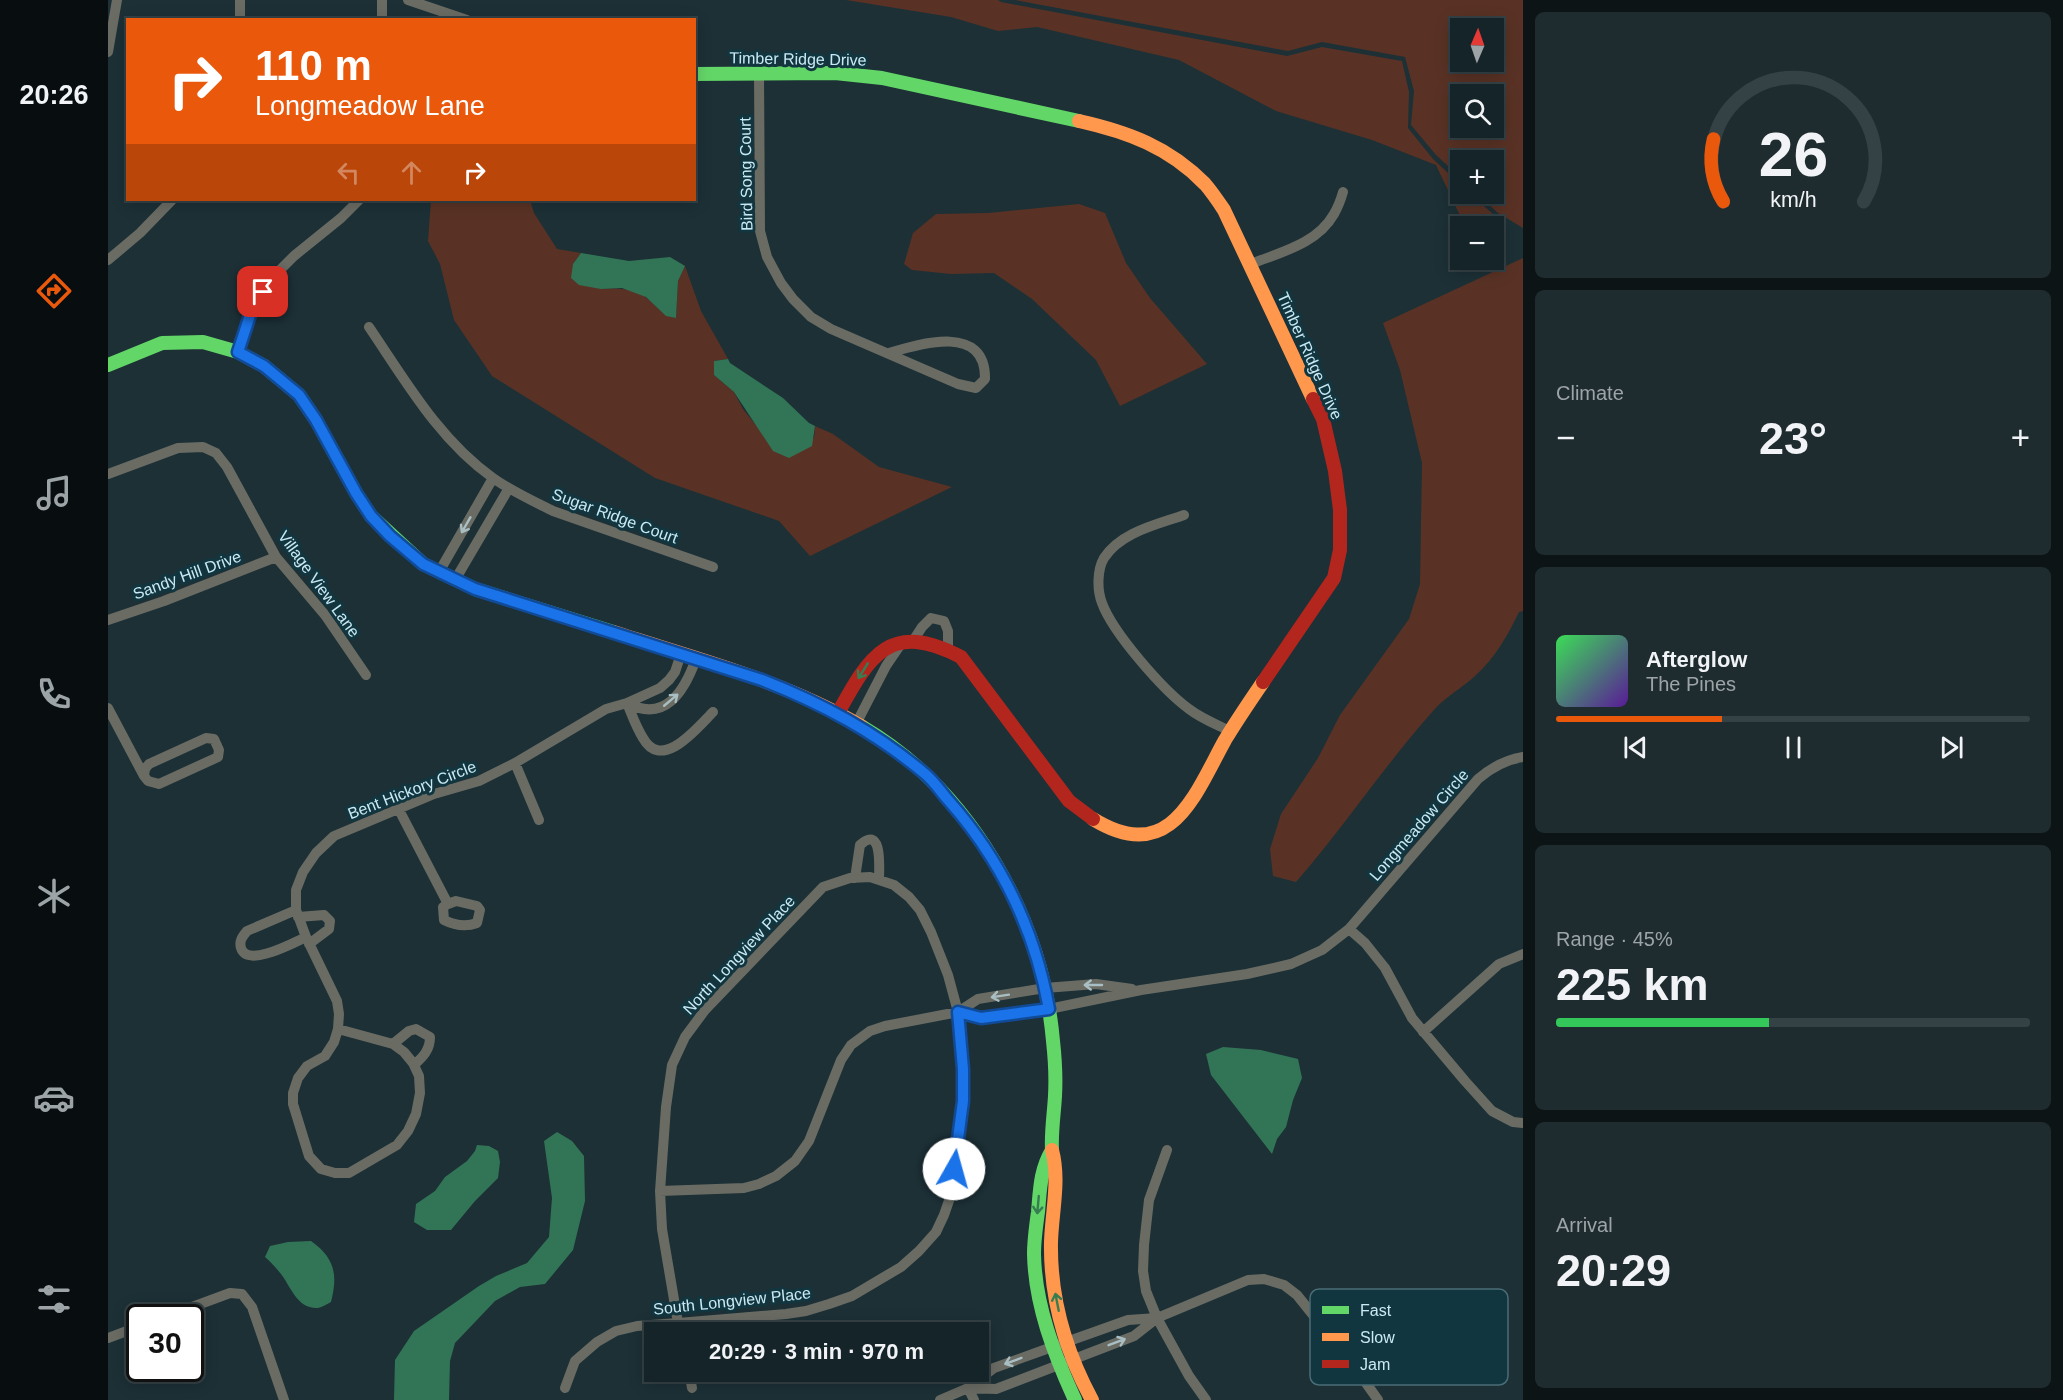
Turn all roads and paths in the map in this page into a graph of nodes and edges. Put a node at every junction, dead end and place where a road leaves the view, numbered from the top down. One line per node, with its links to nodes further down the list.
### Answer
1 (117, 0): 8 (street)
2 (240, 0): 5 (street)
3 (382, 0): 6 (street)
4 (408, 0): 7 (street)
5 (240, 18)
6 (382, 18)
7 (461, 18)
8 (108, 52)
9 (759, 73): 10 (street, Timber Ridge Drive); 15 (street, Timber Ridge Drive); 18 (street, Bird Song Court)
10 (696, 75)
11 (1343, 192): 15 (street)
12 (171, 201): 14 (street)
13 (357, 201): 17 (street)
14 (108, 260)
15 (1251, 264): 39 (street, Timber Ridge Drive)
16 (369, 327): 21 (street, Sugar Ridge Court)
17 (238, 352): 19 (street); 26 (street)
18 (889, 353): 18 (street, Bird Song Court)
19 (108, 365)
20 (108, 474): 24 (street, Village View Lane)
21 (493, 478): 22 (street, Sugar Ridge Court); 26 (street, one-way to 26)
22 (509, 488): 25 (street, Sugar Ridge Court); 27 (street)
23 (1184, 515): 39 (street)
24 (276, 557): 28 (street, Sandy Hill Drive); 33 (street, Village View Lane)
25 (712, 567)
26 (439, 572): 27 (street)
27 (455, 580): 31 (street)
28 (108, 620)
29 (907, 642): 30 (street, Timber Ridge Drive); 30 (street); 37 (street, one-way to 37); 38 (street)
30 (948, 649): 39 (street, Timber Ridge Drive)
31 (681, 654): 32 (street); 34 (street, Bent Hickory Circle)
32 (696, 659): 34 (street, Bent Hickory Circle, one-way to 32); 37 (street)
33 (366, 675)
34 (627, 704): 36 (street); 41 (street, Bent Hickory Circle)
35 (108, 708): 42 (street)
36 (713, 712)
37 (838, 713): 38 (street)
38 (856, 724): 52 (street)
39 (1230, 731)
40 (1523, 757): 49 (street, Longmeadow Circle)
41 (515, 763): 43 (street, Bent Hickory Circle); 44 (street)
42 (144, 776): 42 (street)
43 (398, 808): 47 (street); 48 (street, Bent Hickory Circle)
44 (539, 820)
45 (855, 878): 46 (street, North Longview Place); 46 (street); 63 (street, North Longview Place)
46 (879, 880): 55 (street, North Longview Place)
47 (448, 904)
48 (297, 913): 50 (street, Bent Hickory Circle); 50 (street); 50 (street)
49 (1349, 929): 53 (street, Longmeadow Circle); 57 (street)
50 (308, 941): 56 (street, Bent Hickory Circle)
51 (1523, 954): 57 (street)
52 (1045, 988): 53 (street, Longmeadow Circle, one-way to 52); 54 (street); 55 (street, Longmeadow Circle, one-way to 55)
53 (1142, 990): 54 (street, Longmeadow Circle)
54 (1049, 1009): 55 (street, Longmeadow Circle); 61 (street)
55 (958, 1012): 63 (street); 68 (street, South Longview Place)
56 (338, 1029): 58 (street); 59 (street, Bent Hickory Circle)
57 (1423, 1032): 60 (street)
58 (393, 1044): 59 (street); 59 (street)
59 (414, 1065)
60 (1523, 1123)
61 (1052, 1150): 72 (street, one-way to 61); 73 (street, one-way to 73)
62 (1167, 1150): 66 (street)
63 (660, 1191): 67 (street, North Longview Place)
64 (200, 1304): 81 (street)
65 (1310, 1311): 66 (street)
66 (1157, 1318): 72 (street); 74 (street, one-way to 66); 86 (street)
67 (678, 1322)
68 (725, 1322)
69 (644, 1326): 78 (street, South Longview Place)
70 (126, 1331): 71 (street)
71 (108, 1338)
72 (1068, 1341): 73 (street); 74 (street)
73 (1054, 1346): 75 (street); 80 (street, one-way to 80)
74 (1074, 1358): 75 (street); 85 (street)
75 (1060, 1364): 80 (street); 84 (street)
76 (691, 1382): 79 (street)
77 (1367, 1385): 87 (street)
78 (566, 1388)
79 (692, 1388)
80 (968, 1388): 82 (street); 83 (street)
81 (284, 1400)
82 (940, 1400)
83 (974, 1400)
84 (1075, 1400)
85 (1092, 1400)
86 (1206, 1400)
87 (1378, 1400)

